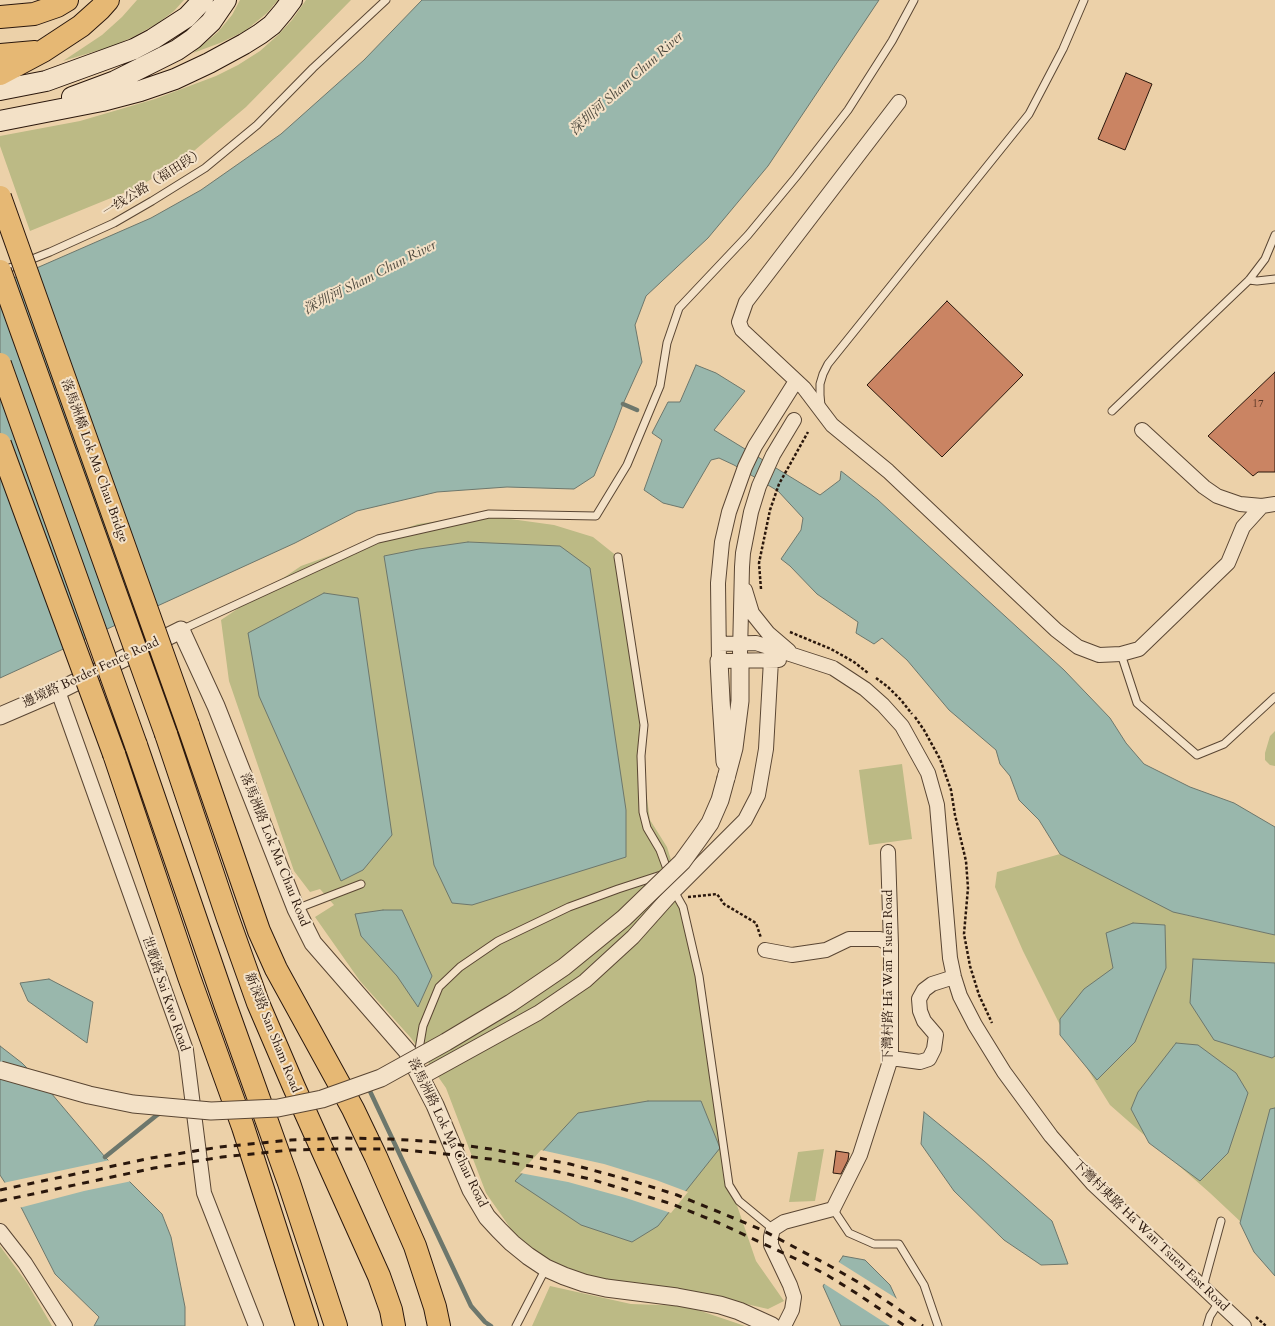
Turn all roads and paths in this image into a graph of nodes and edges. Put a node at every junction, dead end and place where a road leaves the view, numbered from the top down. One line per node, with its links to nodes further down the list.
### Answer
1 (66, 0): 9 (main road)
2 (108, 0): 10 (main road)
3 (203, 0): 14 (main road)
4 (226, 0): 16 (main road)
5 (292, 0): 16 (main road)
6 (386, 0): 19 (lane, 一线公路（福田段）)
7 (914, 0): 34 (lane)
8 (1084, 0): 26 (lane)
9 (0, 17)
10 (43, 51): 11 (main road); 12 (main road); 13 (main road)
11 (0, 55)
12 (0, 67)
13 (0, 74)
14 (0, 90)
15 (899, 102): 23 (street)
16 (0, 120)
17 (0, 197): 47 (main road, 落馬洲橋 Lok Ma Chau Bridge, bridge)
18 (1275, 235): 21 (lane)
19 (0, 271): 48 (main road, 落馬洲橋 Lok Ma Chau Bridge, bridge)
20 (1275, 279): 21 (lane)
21 (1249, 280): 24 (lane)
22 (0, 364): 73 (main road, bridge)
23 (796, 380): 26 (street); 37 (street)
24 (1112, 411)
25 (794, 420): 32 (street)
26 (832, 425): 39 (street)
27 (1142, 430): 30 (street)
28 (808, 432): 33 (path)
29 (0, 444): 72 (main road, bridge)
30 (1268, 505): 39 (street)
31 (618, 557): 51 (lane)
32 (741, 580): 38 (street); 40 (street)
33 (761, 593)
34 (181, 630): 44 (street, 邊境路 Border Fence Road); 55 (street, 落馬洲路 Lok Ma Chau Road)
35 (786, 630): 36 (path)
36 (792, 633)
37 (719, 644): 38 (street); 43 (street)
38 (740, 644): 40 (street); 41 (street)
39 (1121, 654): 45 (lane)
40 (806, 659): 42 (street); 58 (street, 下灣村東路 Ha Wan Tsuen East Road)
41 (740, 660): 42 (street); 43 (street); 49 (street)
42 (770, 660): 53 (street)
43 (719, 661): 49 (street)
44 (58, 691): 46 (street, 邊境路 Border Fence Road); 71 (street, 世歌路 Sai Kwo Road)
45 (1275, 697)
46 (0, 716)
47 (188, 726): 69 (main road, 新深路 San Sham Road)
48 (166, 734): 74 (main road, 新深路 San Sham Road)
49 (726, 778): 60 (street, bridge)
50 (888, 852): 56 (street, 下灣村路 Ha Wan Tsuen Road)
51 (669, 873): 53 (lane); 61 (lane)
52 (361, 884): 55 (lane)
53 (678, 888): 61 (street); 64 (lane)
54 (701, 896): 57 (path)
55 (296, 909): 61 (street, 落馬洲路 Lok Ma Chau Road)
56 (891, 945): 57 (street); 59 (street, 下灣村路 Ha Wan Tsuen Road)
57 (765, 950)
58 (954, 977): 59 (street); 67 (street, 下灣村東路 Ha Wan Tsuen East Road)
59 (891, 1058): 62 (street, 下灣村路 Ha Wan Tsuen Road)
60 (0, 1070)
61 (418, 1071): 66 (street, 落馬洲路 Lok Ma Chau Road)
62 (834, 1209): 64 (street); 79 (lane)
63 (1221, 1221): 67 (lane)
64 (773, 1229): 78 (street)
65 (0, 1231): 70 (street)
66 (546, 1268): 76 (lane); 77 (street, 落馬洲路 Lok Ma Chau Road)
67 (1202, 1287): 68 (street, 下灣村東路 Ha Wan Tsuen East Road)
68 (1219, 1302): 80 (lane); 81 (street, 下灣村東路 Ha Wan Tsuen East Road)
69 (437, 1316): 75 (main road, 新深路 San Sham Road)
70 (65, 1326)
71 (256, 1326)
72 (307, 1326)
73 (336, 1326)
74 (394, 1326)
75 (446, 1326)
76 (516, 1326)
77 (772, 1326)
78 (784, 1326)
79 (938, 1326)
80 (1207, 1326)
81 (1244, 1326)

